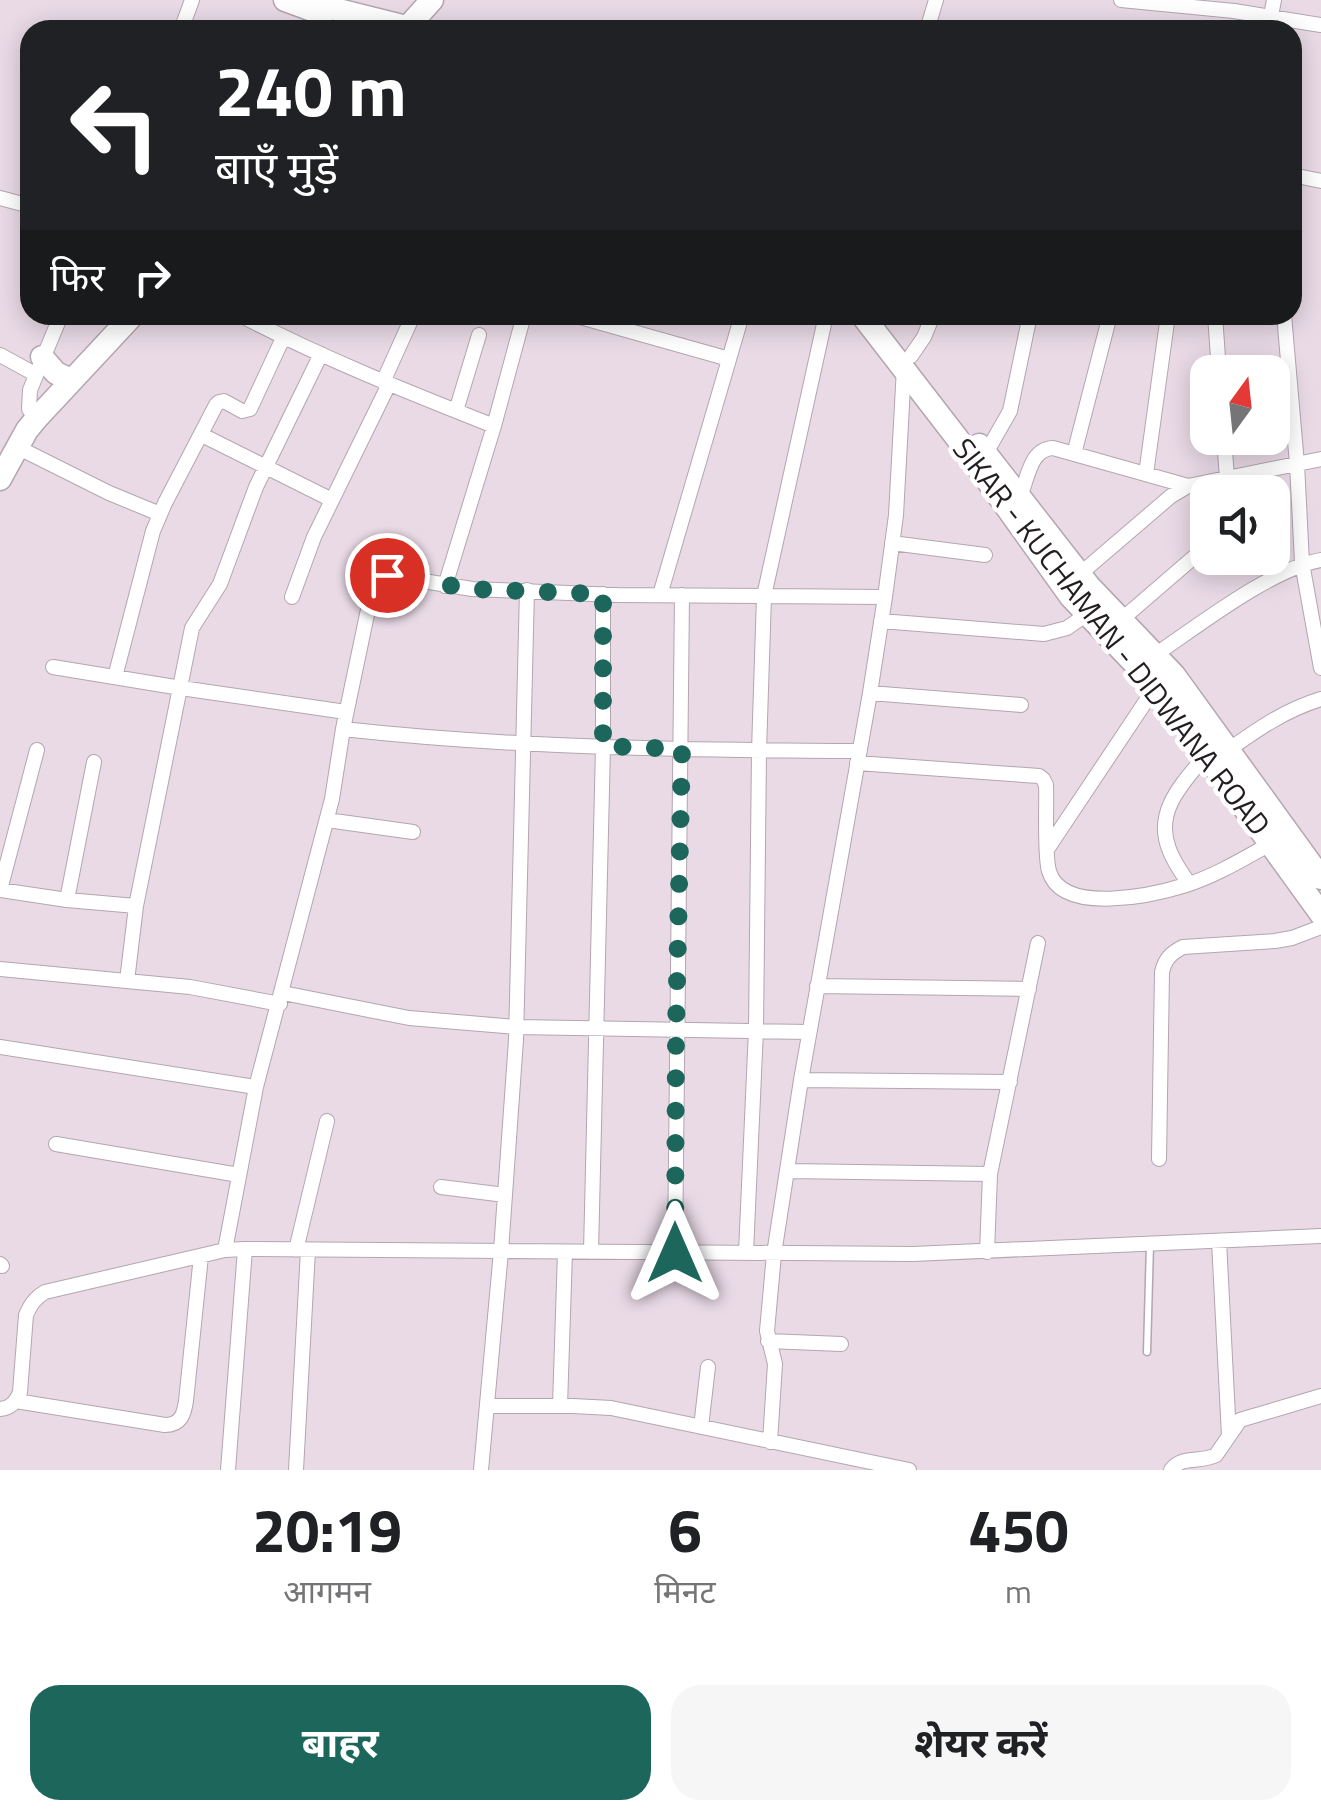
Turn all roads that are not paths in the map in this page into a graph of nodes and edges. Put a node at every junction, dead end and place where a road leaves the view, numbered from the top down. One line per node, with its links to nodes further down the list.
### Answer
1 (285, 0): 7 (main road)
2 (310, 0): 8 (main road)
3 (432, 0): 9 (main road)
4 (1121, 0): 6 (street)
5 (1274, 0): 6 (street)
6 (1271, 16): 10 (street)
7 (342, 20)
8 (379, 20)
9 (417, 20)
10 (1296, 20)
11 (57, 325): 34 (street)
12 (123, 325): 35 (main road)
13 (259, 325): 28 (street)
14 (409, 325): 36 (street)
15 (521, 325): 39 (street)
16 (621, 325): 32 (street)
17 (739, 325): 32 (street)
18 (824, 325): 65 (street)
19 (872, 325): 33 (main road, SIKAR - KUCHAMAN - DIDWANA ROAD)
20 (886, 325): 33 (main road, SIKAR - KUCHAMAN - DIDWANA ROAD)
21 (929, 325): 33 (street)
22 (1028, 325): 42 (street)
23 (1107, 325): 43 (street)
24 (1167, 325): 47 (street)
25 (1216, 325): 31 (street)
26 (1285, 325): 45 (street)
27 (480, 334): 37 (street)
28 (283, 338): 29 (street); 40 (street)
29 (321, 354): 36 (street); 46 (street)
30 (0, 355): 34 (street)
31 (1218, 355)
32 (729, 359): 63 (street)
33 (908, 362): 42 (main road, SIKAR - KUCHAMAN - DIDWANA ROAD); 54 (street); 68 (main road, SIKAR - KUCHAMAN - DIDWANA ROAD)
34 (39, 366): 35 (main road); 38 (street)
35 (71, 380): 38 (main road)
36 (386, 383): 37 (street); 52 (street)
37 (456, 412): 39 (street)
38 (36, 419): 41 (main road)
39 (494, 426): 60 (street)
40 (202, 435): 46 (street); 53 (street)
41 (17, 447): 49 (main road); 53 (street)
42 (986, 453): 51 (main road, SIKAR - KUCHAMAN - DIDWANA ROAD)
43 (1074, 454): 47 (street); 51 (street)
44 (1321, 460): 45 (street)
45 (1297, 464): 48 (street); 58 (street)
46 (266, 467): 52 (street); 76 (street)
47 (1146, 474): 50 (street)
48 (1242, 475)
49 (0, 479)
50 (1188, 486): 59 (street)
51 (1020, 497): 59 (main road, SIKAR - KUCHAMAN - DIDWANA ROAD)
52 (332, 500): 66 (street)
53 (160, 514): 74 (street)
54 (892, 542): 55 (street); 67 (street)
55 (985, 555)
56 (1321, 560): 58 (street)
57 (1190, 561): 69 (street)
58 (1302, 564): 71 (street); 73 (street)
59 (1080, 574): 69 (main road, SIKAR - KUCHAMAN - DIDWANA ROAD)
60 (444, 586): 61 (street); 80 (street)
61 (527, 590): 62 (street); 82 (street)
62 (603, 594): 63 (street); 83 (street)
63 (660, 595): 64 (street)
64 (682, 595): 65 (street); 84 (street)
65 (764, 596): 67 (street); 86 (street)
66 (292, 597)
67 (885, 597): 70 (street)
68 (1087, 614): 70 (street); 75 (main road, SIKAR - KUCHAMAN - DIDWANA ROAD)
69 (1121, 620): 71 (main road, SIKAR - KUCHAMAN - DIDWANA ROAD)
70 (881, 622): 77 (street)
71 (1155, 655): 87 (main road, SIKAR - KUCHAMAN - DIDWANA ROAD)
72 (53, 667): 74 (street)
73 (1321, 668)
74 (115, 677): 76 (street)
75 (1156, 686): 87 (main road, SIKAR - KUCHAMAN - DIDWANA ROAD); 93 (street)
76 (181, 688): 80 (street); 97 (street)
77 (870, 694): 79 (street); 88 (street)
78 (1321, 698): 87 (street)
79 (1021, 705)
80 (346, 712): 81 (street)
81 (343, 729): 82 (street); 90 (street)
82 (522, 744): 83 (street); 106 (street)
83 (603, 746): 84 (street); 107 (street)
84 (682, 749): 86 (street); 108 (street)
85 (36, 750): 96 (street)
86 (759, 751): 88 (street); 109 (street)
87 (1216, 753): 92 (main road, SIKAR - KUCHAMAN - DIDWANA ROAD); 94 (main road, SIKAR - KUCHAMAN - DIDWANA ROAD); 95 (street)
88 (858, 757): 93 (street); 103 (street)
89 (94, 762): 96 (street)
90 (327, 820): 91 (street); 105 (street)
91 (413, 832)
92 (1270, 844): 95 (street); 98 (main road, SIKAR - KUCHAMAN - DIDWANA ROAD)
93 (1048, 848): 95 (street)
94 (1321, 878)
95 (1188, 884)
96 (68, 900): 97 (street)
97 (136, 906): 102 (street)
98 (1321, 914)
99 (1321, 927): 117 (street)
100 (1038, 943): 104 (street)
101 (0, 969): 102 (street)
102 (128, 981): 105 (street)
103 (817, 986): 104 (street); 110 (street)
104 (1029, 989): 113 (street)
105 (281, 998): 106 (street); 114 (street)
106 (516, 1027): 107 (street); 122 (street)
107 (596, 1029): 108 (street); 131 (street)
108 (676, 1030): 109 (street); 134 (street)
109 (756, 1030): 110 (street); 132 (street)
110 (809, 1032): 112 (street)
111 (0, 1047): 114 (street)
112 (801, 1080): 113 (street); 118 (street)
113 (1010, 1082): 119 (street)
114 (256, 1087): 120 (street)
115 (327, 1121): 128 (street)
116 (56, 1144): 120 (street)
117 (1160, 1158)
118 (788, 1171): 119 (street); 135 (street)
119 (990, 1174): 133 (street)
120 (239, 1175): 127 (street)
121 (441, 1187): 122 (street)
122 (505, 1195): 129 (street)
123 (1321, 1236): 124 (street)
124 (1219, 1240): 125 (street); 147 (street)
125 (1150, 1244): 133 (street); 139 (lane)
126 (244, 1249): 127 (street); 128 (street); 149 (street)
127 (225, 1250): 136 (street)
128 (302, 1250): 129 (street); 150 (street)
129 (501, 1251): 130 (street); 143 (street)
130 (565, 1252): 131 (street); 144 (street)
131 (591, 1252): 134 (street)
132 (746, 1252): 134 (street); 135 (street)
133 (987, 1252): 135 (street)
134 (675, 1253)
135 (774, 1254): 137 (street)
136 (201, 1256): 142 (street); 142 (street)
137 (768, 1341): 138 (street); 148 (street)
138 (841, 1344)
139 (1147, 1352)
140 (708, 1367): 146 (street)
141 (1321, 1396): 147 (street)
142 (16, 1401): 145 (street)
143 (486, 1406): 144 (street); 151 (street)
144 (560, 1406): 146 (street)
145 (0, 1408)
146 (701, 1428): 148 (street)
147 (1229, 1436): 153 (street)
148 (770, 1442): 152 (street)
149 (228, 1470)
150 (296, 1470)
151 (481, 1470)
152 (909, 1470)
153 (1171, 1470)

